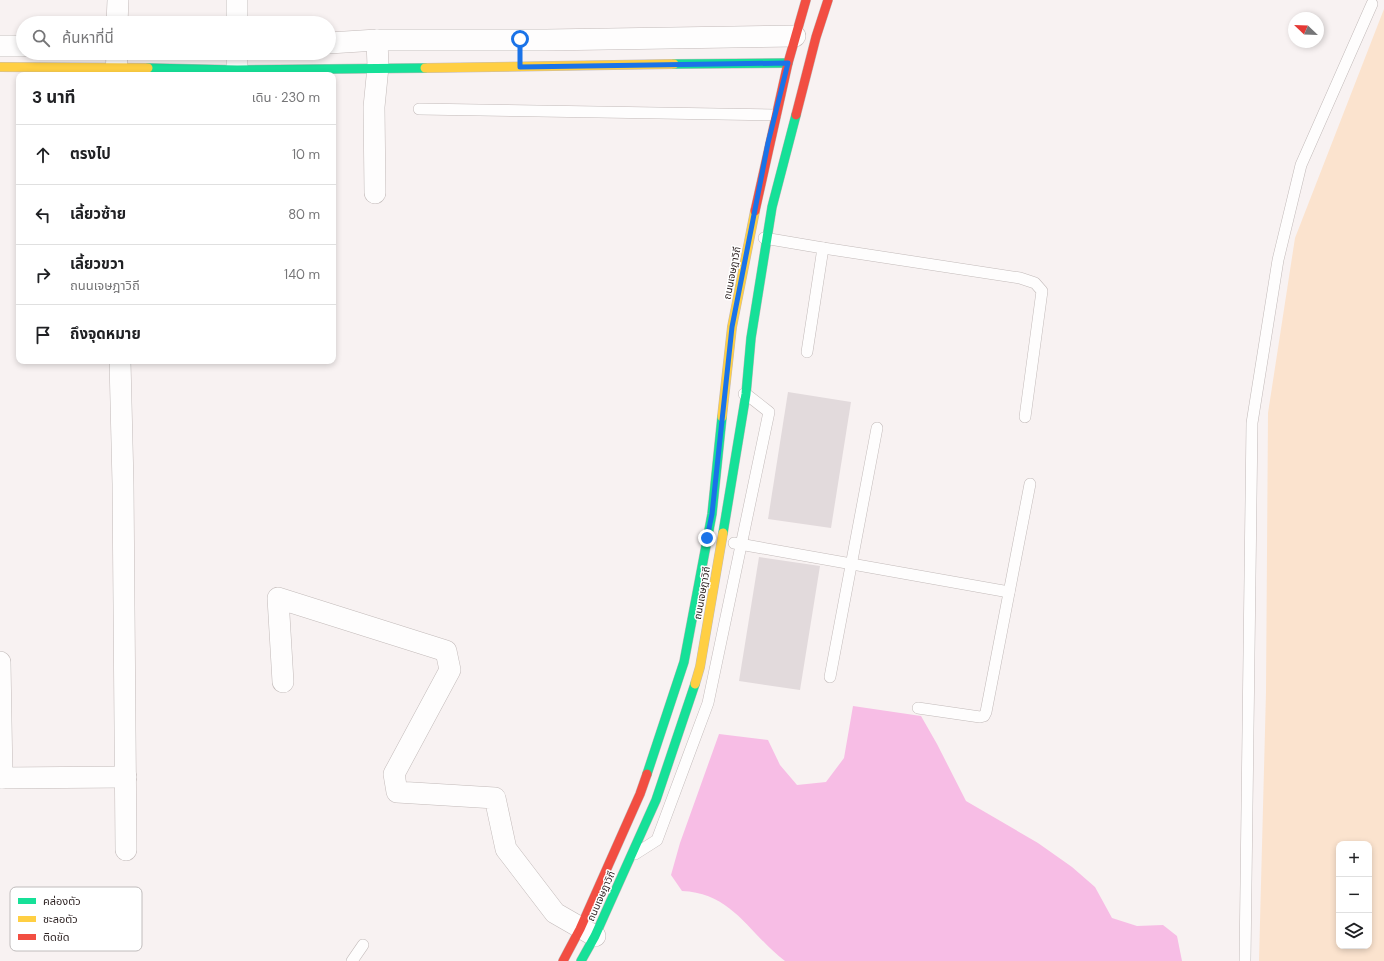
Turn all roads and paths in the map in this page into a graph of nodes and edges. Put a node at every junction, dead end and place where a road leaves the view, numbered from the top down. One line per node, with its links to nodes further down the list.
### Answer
1 (118, 0): 6 (street)
2 (237, 0): 7 (street)
3 (806, 0): 8 (street, ถนนเจษฎาวิถี)
4 (828, 0): 24 (street, ถนนเจษฎาวิถี)
5 (1372, 4): 53 (lane)
6 (117, 16)
7 (237, 16)
8 (795, 36): 9 (street); 14 (street, ถนนเจษฎาวิถี)
9 (520, 39): 10 (street); 19 (street)
10 (377, 40): 11 (street); 18 (street)
11 (336, 43)
12 (0, 46): 13 (street)
13 (16, 46)
14 (788, 63): 19 (street); 21 (street, ถนนเจษฎาวิถี)
15 (116, 65): 16 (street); 17 (street)
16 (237, 66): 18 (street)
17 (0, 67)
18 (378, 67): 19 (street); 22 (street)
19 (520, 67)
20 (419, 109): 21 (lane)
21 (775, 116): 23 (street, ถนนเจษฎาวิถี)
22 (375, 193)
23 (750, 237): 24 (lane); 28 (street, ถนนเจษฎาวิถี)
24 (766, 239): 25 (lane); 29 (street, ถนนเจษฎาวิถี)
25 (822, 248): 26 (lane); 30 (lane)
26 (807, 352)
27 (120, 364): 42 (street)
28 (725, 393): 29 (lane); 33 (street, ถนนเจษฎาวิถี)
29 (746, 394): 34 (street, ถนนเจษฎาวิถี); 35 (lane)
30 (1025, 417)
31 (877, 428): 36 (lane)
32 (1030, 484): 37 (lane)
33 (707, 538): 34 (lane); 45 (street, ถนนเจษฎาวิถี)
34 (722, 541): 35 (lane); 46 (street, ถนนเจษฎาวิถี)
35 (741, 544): 36 (lane); 46 (lane)
36 (851, 563): 37 (lane); 39 (lane)
37 (1009, 592): 41 (lane)
38 (0, 662): 43 (street)
39 (830, 677)
40 (283, 682): 47 (street)
41 (918, 708)
42 (126, 777): 43 (street); 44 (street)
43 (1, 778)
44 (126, 850)
45 (614, 854): 46 (lane); 47 (street, ถนนเจษฎาวิถี)
46 (630, 858): 47 (street, ถนนเจษฎาวิถี)
47 (588, 933): 50 (street, ถนนเจษฎาวิถี); 51 (street, ถนนเจษฎาวิถี); 52 (street)
48 (364, 945): 49 (lane)
49 (352, 961)
50 (563, 961)
51 (581, 961)
52 (586, 961)
53 (1245, 961)

